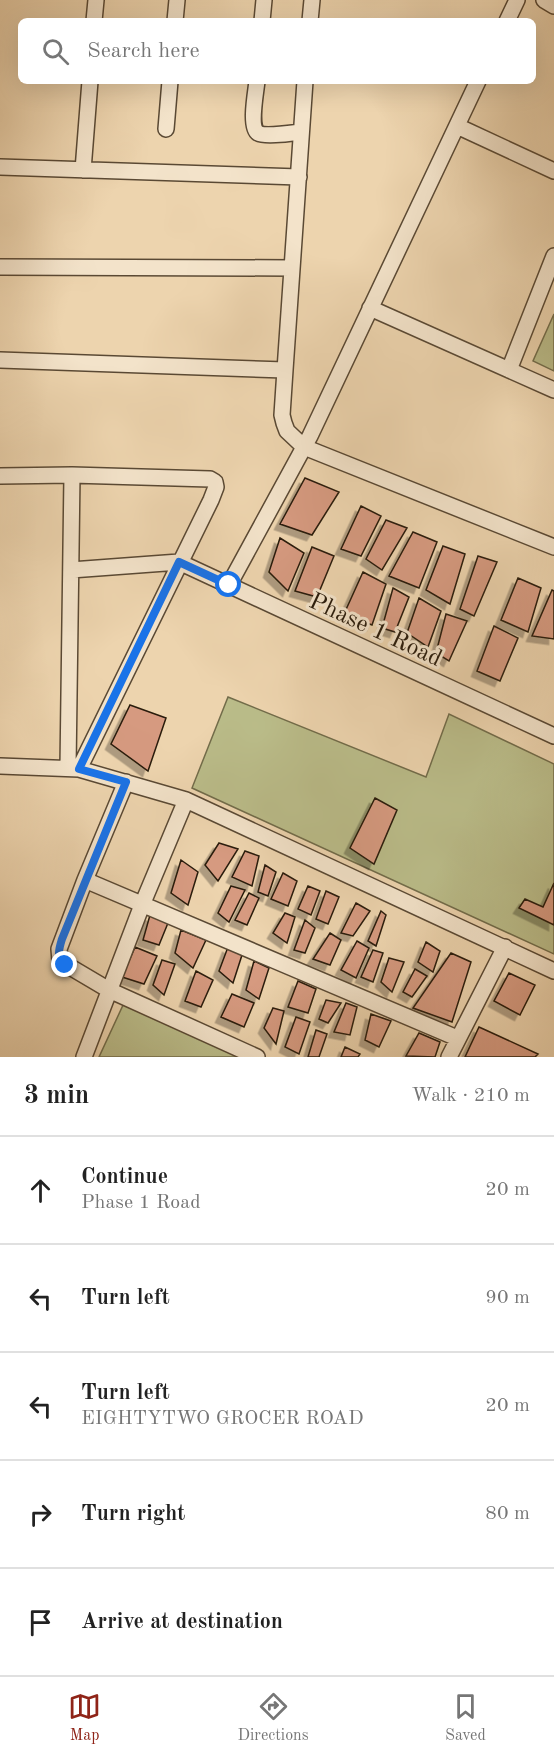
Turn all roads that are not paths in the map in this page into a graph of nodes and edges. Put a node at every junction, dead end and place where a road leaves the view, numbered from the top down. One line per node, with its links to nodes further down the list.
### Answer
1 (96, 0): 8 (street)
2 (177, 0): 9 (street)
3 (260, 0): 10 (street)
4 (312, 0): 11 (street)
5 (516, 0): 12 (street)
6 (544, 0): 7 (street)
7 (554, 6)
8 (94, 18)
9 (175, 18)
10 (262, 18)
11 (310, 18)
12 (508, 18)
13 (90, 84): 22 (street)
14 (170, 84): 19 (street)
15 (257, 84): 20 (street)
16 (305, 84): 20 (street)
17 (477, 84): 18 (street)
18 (457, 126): 23 (street); 28 (street)
19 (166, 129)
20 (301, 132): 24 (street)
21 (0, 167): 22 (street)
22 (83, 170): 24 (street)
23 (554, 171)
24 (299, 177): 27 (street)
25 (554, 256): 31 (street)
26 (0, 267): 27 (street)
27 (292, 268): 30 (street)
28 (370, 308): 31 (street); 33 (street)
29 (0, 360): 30 (street)
30 (285, 370): 33 (street)
31 (509, 370): 32 (street)
32 (554, 390)
33 (303, 447): 36 (street); 39 (street)
34 (72, 475): 35 (street); 37 (street); 38 (street)
35 (0, 476)
36 (554, 547)
37 (179, 562): 38 (street); 39 (street, Phase 1 Road); 42 (street)
38 (70, 570): 42 (street)
39 (229, 585): 40 (street, Phase 1 Road)
40 (554, 736)
41 (0, 766): 42 (street)
42 (74, 769): 43 (street)
43 (126, 782): 44 (street); 45 (street)
44 (186, 800): 46 (street); 47 (street)
45 (86, 880): 46 (street); 49 (street)
46 (142, 905): 49 (street); 50 (street)
47 (505, 947): 48 (street); 50 (street)
48 (554, 971)
49 (109, 990): 51 (street); 52 (street)
50 (457, 1038): 53 (street)
51 (84, 1057)
52 (257, 1057)
53 (449, 1057)

